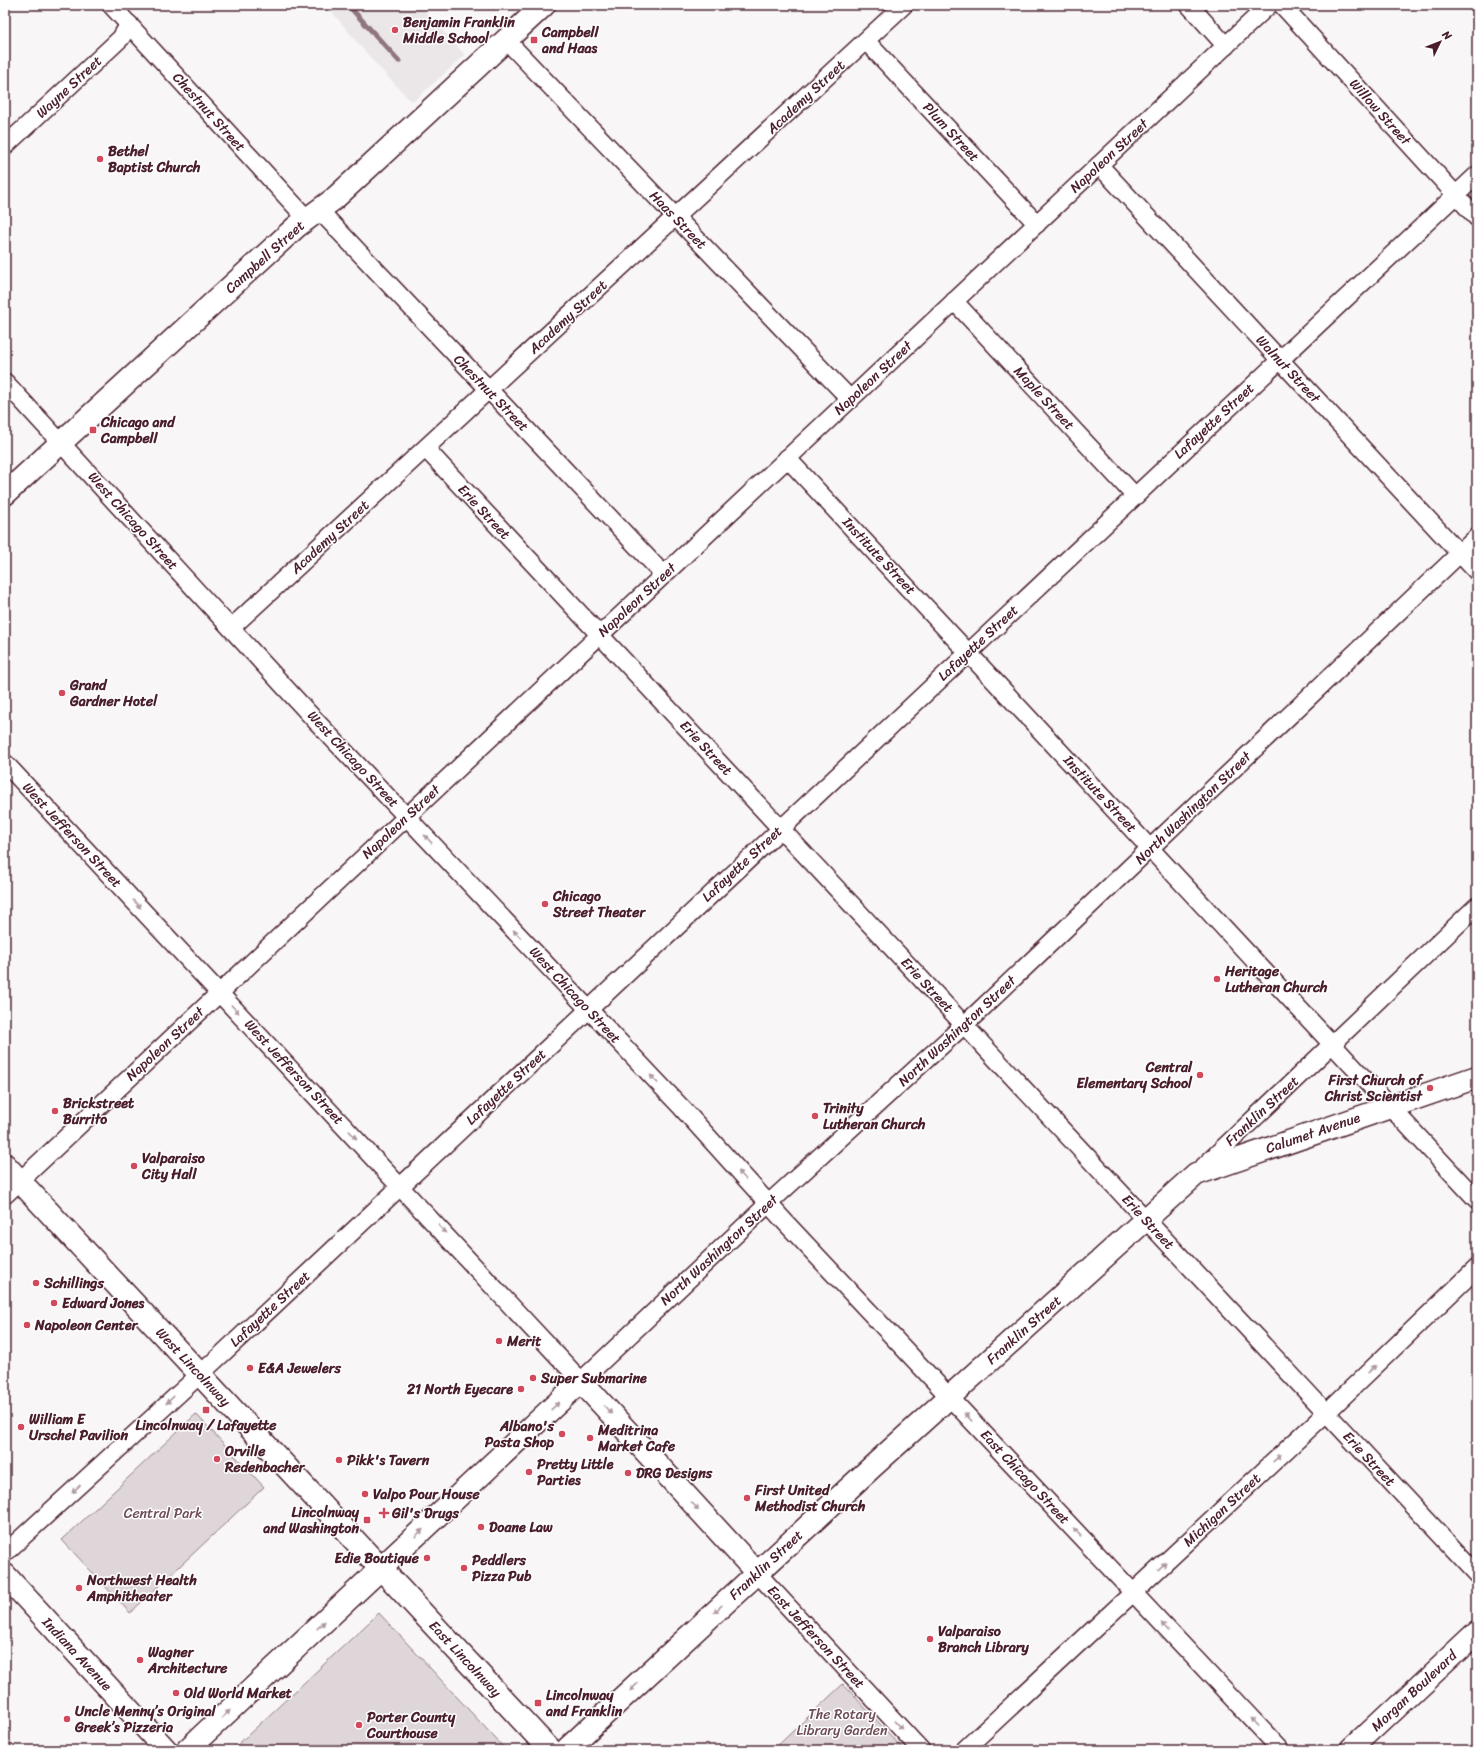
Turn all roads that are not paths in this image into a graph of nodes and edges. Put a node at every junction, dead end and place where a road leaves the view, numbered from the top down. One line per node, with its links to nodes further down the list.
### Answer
1 (111, 5): 7 (street, Chestnut Street)
2 (544, 5): 8 (main road, Campbell Street)
3 (904, 5): 9 (street, Academy Street)
4 (1189, 5): 10 (street)
5 (1269, 5): 10 (street, Napoleon Street)
6 (1282, 5): 14 (street, Willow Street)
7 (129, 24): 11 (street, Wayne Street); 15 (street, Chestnut Street)
8 (506, 40): 15 (main road, Campbell Street); 16 (street, Haas Street)
9 (866, 41): 16 (street, Academy Street); 18 (street, Plum Street)
10 (1226, 46): 12 (street, Napoleon Street)
11 (5, 146)
12 (1099, 165): 18 (street, Napoleon Street); 20 (street, Walnut Street)
13 (1477, 175): 14 (street, Lafayette Street)
14 (1456, 195): 17 (street, Willow Street); 20 (street, Lafayette Street)
15 (313, 215): 22 (street, Chestnut Street); 24 (main road, Campbell Street)
16 (676, 218): 22 (street, Academy Street); 23 (street, Haas Street)
17 (1477, 218)
18 (1037, 224): 19 (street, Napoleon Street)
19 (954, 301): 23 (street, Napoleon Street); 28 (street, Maple Street)
20 (1280, 360): 28 (street, Lafayette Street); 30 (street, Walnut Street)
21 (5, 382): 24 (street, West Chicago Street)
22 (489, 391): 25 (street, Academy Street); 32 (street, Chestnut Street)
23 (850, 399): 26 (street, Napoleon Street)
24 (61, 442): 27 (main road, Campbell Street); 33 (street, West Chicago Street)
25 (426, 449): 33 (street, Academy Street); 34 (street, Erie Street)
26 (787, 458): 32 (street, Napoleon Street); 35 (street, Institute Street)
27 (5, 494)
28 (1134, 496): 35 (street, Lafayette Street)
29 (1477, 537): 30 (street, North Washington Street)
30 (1459, 553): 31 (street, Walnut Street); 39 (street, North Washington Street)
31 (1477, 572)
32 (664, 575): 34 (street, Napoleon Street)
33 (231, 628): 37 (street, West Chicago Street)
34 (600, 635): 37 (street, Napoleon Street); 38 (street, Erie Street)
35 (968, 652): 38 (street, Lafayette Street); 39 (street, Institute Street)
36 (5, 763): 41 (street, West Jefferson Street, one-way to 41)
37 (407, 817): 41 (street, Napoleon Street); 42 (street, West Chicago Street, one-way to 37)
38 (780, 828): 42 (street, Lafayette Street); 43 (street, Erie Street)
39 (1151, 849): 43 (street, North Washington Street); 44 (street, Institute Street)
40 (1477, 906): 44 (street, Franklin Street)
41 (220, 993): 49 (street, West Jefferson Street, one-way to 49); 50 (street, Napoleon Street)
42 (588, 1009): 49 (street, Lafayette Street); 52 (street, West Chicago Street, one-way to 42)
43 (964, 1025): 52 (street, North Washington Street); 53 (street, Erie Street)
44 (1333, 1045): 46 (street, Institute Street); 48 (street, Franklin Street)
45 (1477, 1077): 46 (main road, Calumet Avenue)
46 (1390, 1107): 48 (main road, Calumet Avenue); 51 (street, Institute Street)
47 (5, 1165): 50 (main road, West Lincolnway)
48 (1196, 1174): 53 (main road, Franklin Street)
49 (401, 1185): 55 (street, Lafayette Street); 56 (street, West Jefferson Street, one-way to 56)
50 (13, 1188): 55 (main road, West Lincolnway)
51 (1477, 1200)
52 (768, 1204): 56 (street, North Washington Street); 57 (street, East Chicago Street)
53 (1146, 1219): 57 (main road, Franklin Street); 58 (street, Erie Street)
54 (1477, 1268): 58 (street, Michigan Street, one-way to 54)
55 (199, 1373): 59 (street, Lafayette Street, one-way to 59); 60 (main road, West Lincolnway)
56 (582, 1381): 60 (main road, North Washington Street, one-way to 56); 61 (main road, East Jefferson Street, one-way to 61)
57 (950, 1397): 61 (main road, Franklin Street); 64 (street, East Chicago Street, one-way to 57)
58 (1326, 1413): 62 (street, Erie Street); 64 (street, Michigan Street, one-way to 58)
59 (5, 1553)
60 (381, 1569): 67 (main road, North Washington Street, one-way to 60); 68 (main road, East Lincolnway)
61 (757, 1573): 69 (main road, Franklin Street, one-way to 69); 70 (street, East Jefferson Street, one-way to 70)
62 (1477, 1574)
63 (5, 1575): 66 (main road, Indiana Avenue)
64 (1134, 1593): 71 (street, Michigan Street); 72 (street, East Chicago Street, one-way to 64)
65 (1477, 1632): 73 (main road, Morgan Boulevard)
66 (166, 1750)
67 (187, 1750)
68 (550, 1750)
69 (566, 1750)
70 (921, 1750)
71 (964, 1750)
72 (1281, 1750)
73 (1351, 1750)

